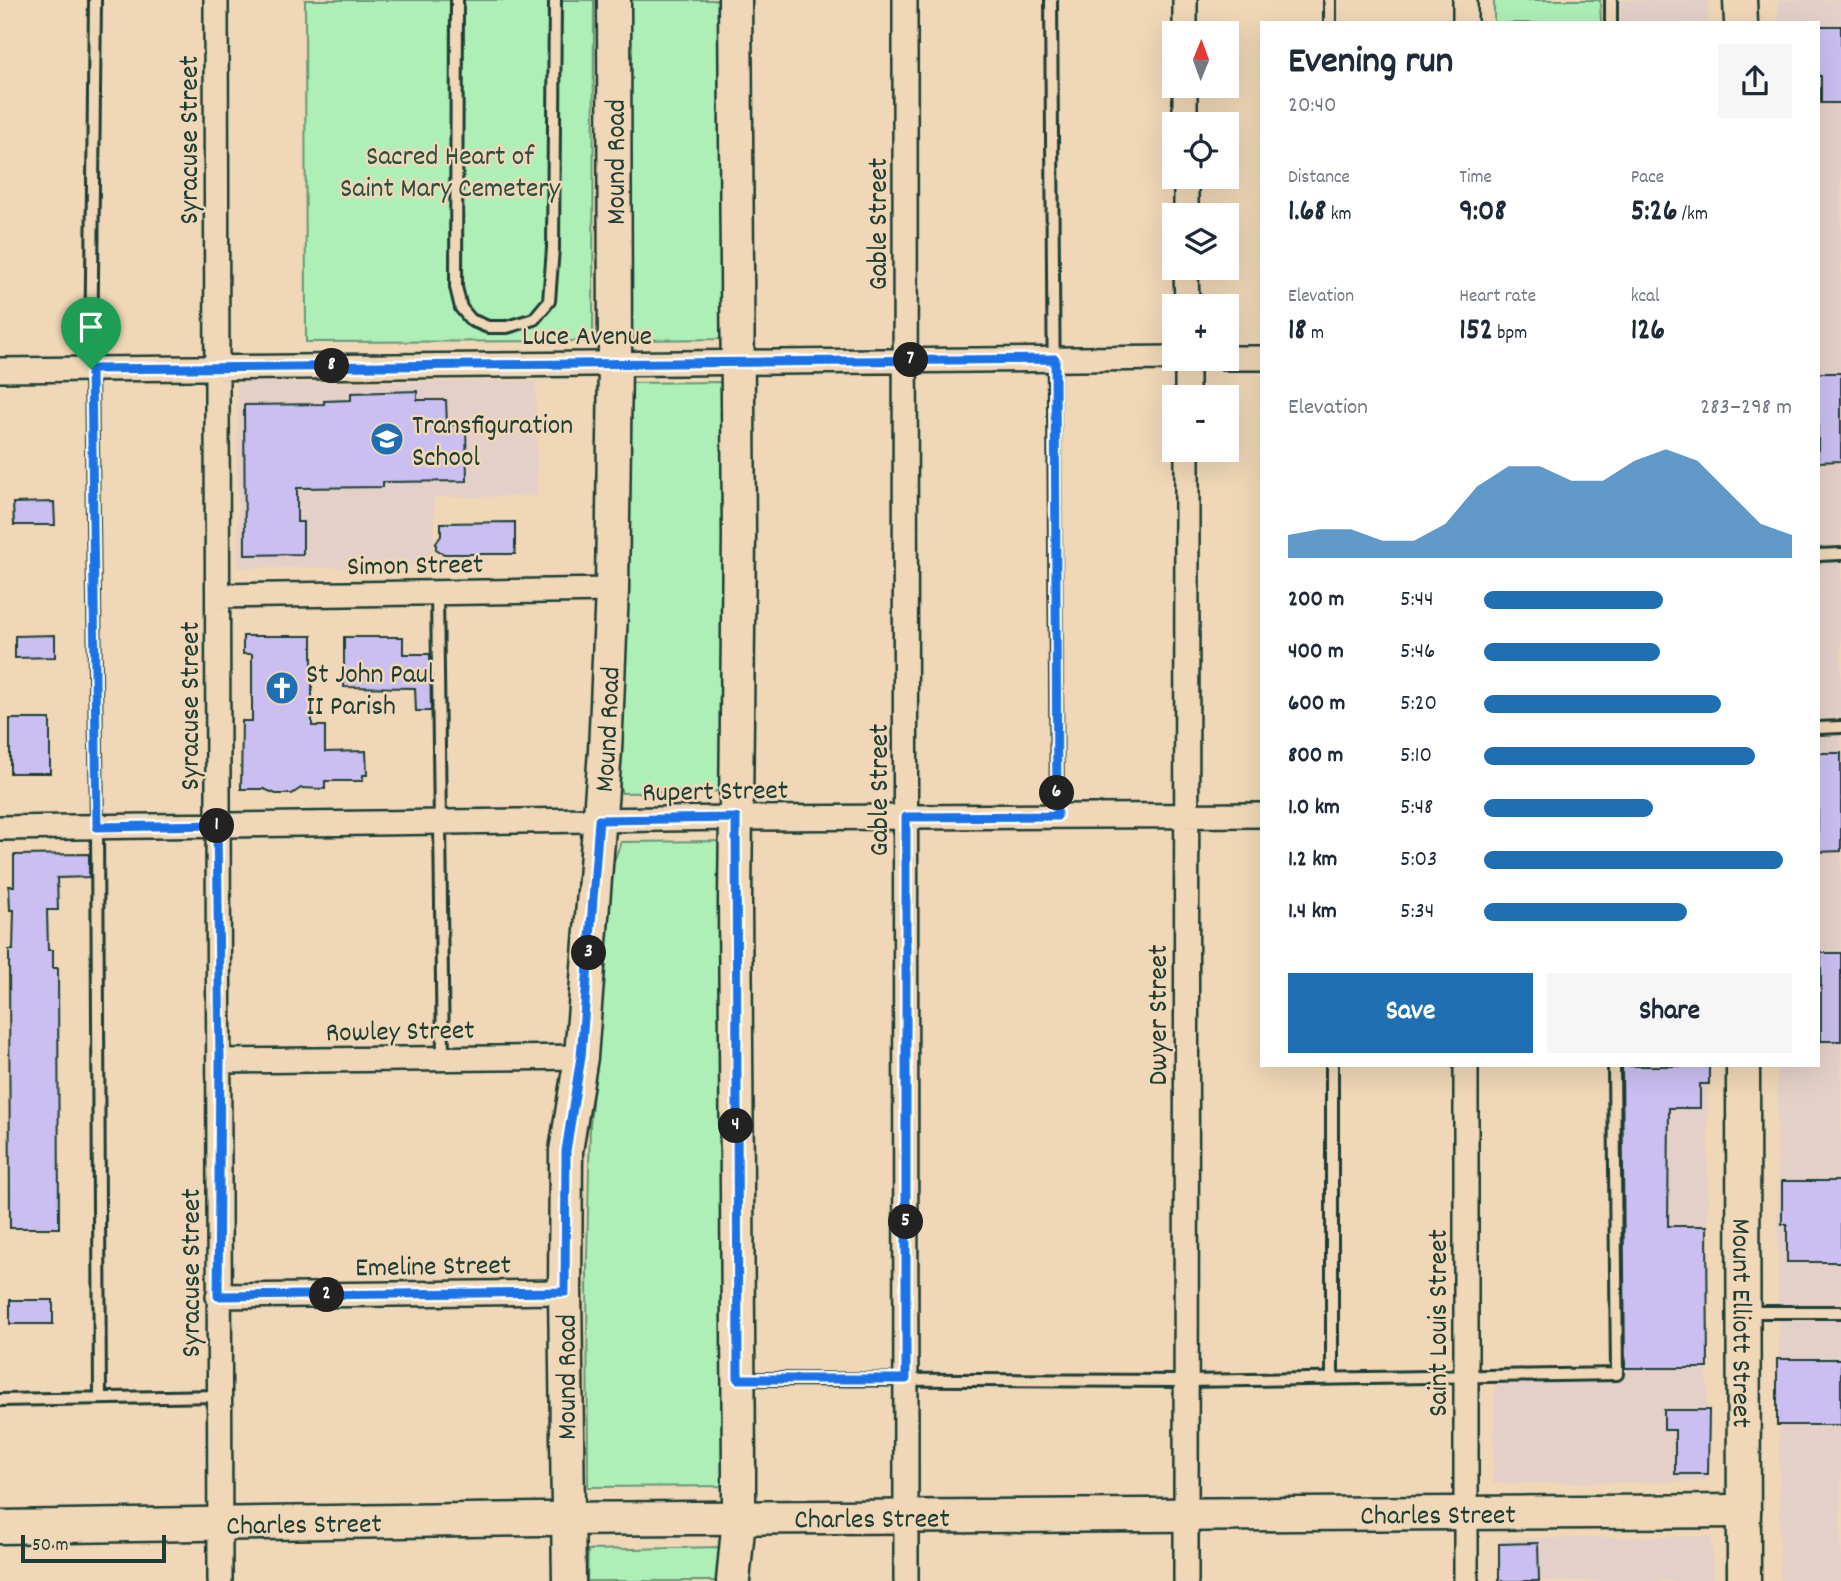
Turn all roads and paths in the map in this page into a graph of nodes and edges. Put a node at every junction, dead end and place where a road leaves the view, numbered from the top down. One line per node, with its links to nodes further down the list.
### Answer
1 (95, 0): 27 (lane)
2 (216, 0): 26 (street, Syracuse Street)
3 (457, 0): 4 (lane)
4 (555, 0)
5 (614, 0): 24 (main road, Mound Road)
6 (735, 0): 25 (main road)
7 (905, 0): 23 (street, Gable Street)
8 (1051, 0): 22 (lane)
9 (1185, 0): 14 (street)
10 (1330, 0): 15 (lane)
11 (1465, 0): 16 (street)
12 (1611, 0): 17 (lane)
13 (1740, 0): 18 (main road)
14 (1185, 21)
15 (1330, 21)
16 (1465, 21)
17 (1611, 21)
18 (1741, 21)
19 (1162, 358): 22 (street, Luce Avenue)
20 (1239, 358): 21 (street)
21 (1260, 358)
22 (1055, 359): 23 (street, Luce Avenue); 39 (lane)
23 (907, 360): 25 (street, Luce Avenue); 40 (street, Gable Street)
24 (615, 363): 25 (street, Luce Avenue); 26 (street, Luce Avenue); 32 (main road, Mound Road)
25 (736, 363): 41 (main road)
26 (218, 367): 27 (street, Luce Avenue); 34 (street, Syracuse Street)
27 (91, 369): 28 (street, Luce Avenue); 45 (lane)
28 (0, 370)
29 (1187, 462): 37 (street, Dwyer Street)
30 (1841, 554): 31 (lane)
31 (1820, 555)
32 (612, 590): 33 (street, Simon Street); 42 (main road, Mound Road)
33 (437, 593): 34 (street, Simon Street); 43 (lane)
34 (218, 596): 44 (street, Syracuse Street)
35 (1841, 727): 36 (lane)
36 (1820, 728)
37 (1186, 815): 38 (street, Rupert Street); 39 (street, Rupert Street); 62 (street, Dwyer Street)
38 (1260, 815)
39 (1057, 816): 40 (street, Rupert Street)
40 (906, 817): 41 (street, Rupert Street); 61 (street, Gable Street)
41 (736, 818): 42 (street, Rupert Street); 60 (main road)
42 (599, 820): 43 (street, Rupert Street); 47 (main road, Mound Road)
43 (440, 822): 44 (street, Rupert Street); 48 (lane)
44 (217, 825): 45 (street, Rupert Street); 49 (street, Syracuse Street)
45 (97, 827): 46 (street, Rupert Street); 64 (lane)
46 (0, 828)
47 (581, 1057): 48 (street, Rowley Street); 54 (main road, Mound Road)
48 (443, 1058): 49 (street, Rowley Street)
49 (220, 1061): 55 (street, Syracuse Street)
50 (1332, 1067): 59 (lane)
51 (1466, 1067): 58 (street, Saint Louis Street)
52 (1614, 1067): 58 (lane)
53 (1743, 1067): 56 (main road, Mount Elliott Street)
54 (565, 1292): 55 (street, Emeline Street); 71 (main road, Mound Road)
55 (218, 1296): 63 (street, Syracuse Street)
56 (1743, 1312): 57 (lane); 66 (main road, Mount Elliott Street)
57 (1841, 1312)
58 (1466, 1377): 59 (lane); 67 (street, Saint Louis Street)
59 (1332, 1378): 62 (lane)
60 (738, 1379): 61 (lane); 70 (main road)
61 (906, 1379): 62 (lane); 69 (street, Gable Street)
62 (1186, 1381): 68 (street, Dwyer Street)
63 (219, 1396): 64 (lane); 72 (street, Syracuse Street)
64 (100, 1398): 65 (lane)
65 (0, 1400)
66 (1744, 1511): 67 (main road, Charles Street); 80 (main road, Mount Elliott Street)
67 (1466, 1513): 68 (main road, Charles Street); 79 (street, Saint Louis Street)
68 (1186, 1515): 69 (main road, Charles Street); 78 (street, Dwyer Street)
69 (906, 1517): 70 (main road, Charles Street); 77 (street, Gable Street)
70 (739, 1518): 71 (main road, Charles Street); 76 (main road)
71 (569, 1520): 72 (main road, Charles Street); 75 (main road, Mound Road)
72 (219, 1524): 73 (main road, Charles Street); 74 (street, Syracuse Street)
73 (0, 1527)
74 (220, 1581)
75 (569, 1581)
76 (733, 1581)
77 (906, 1581)
78 (1186, 1581)
79 (1466, 1581)
80 (1744, 1581)

